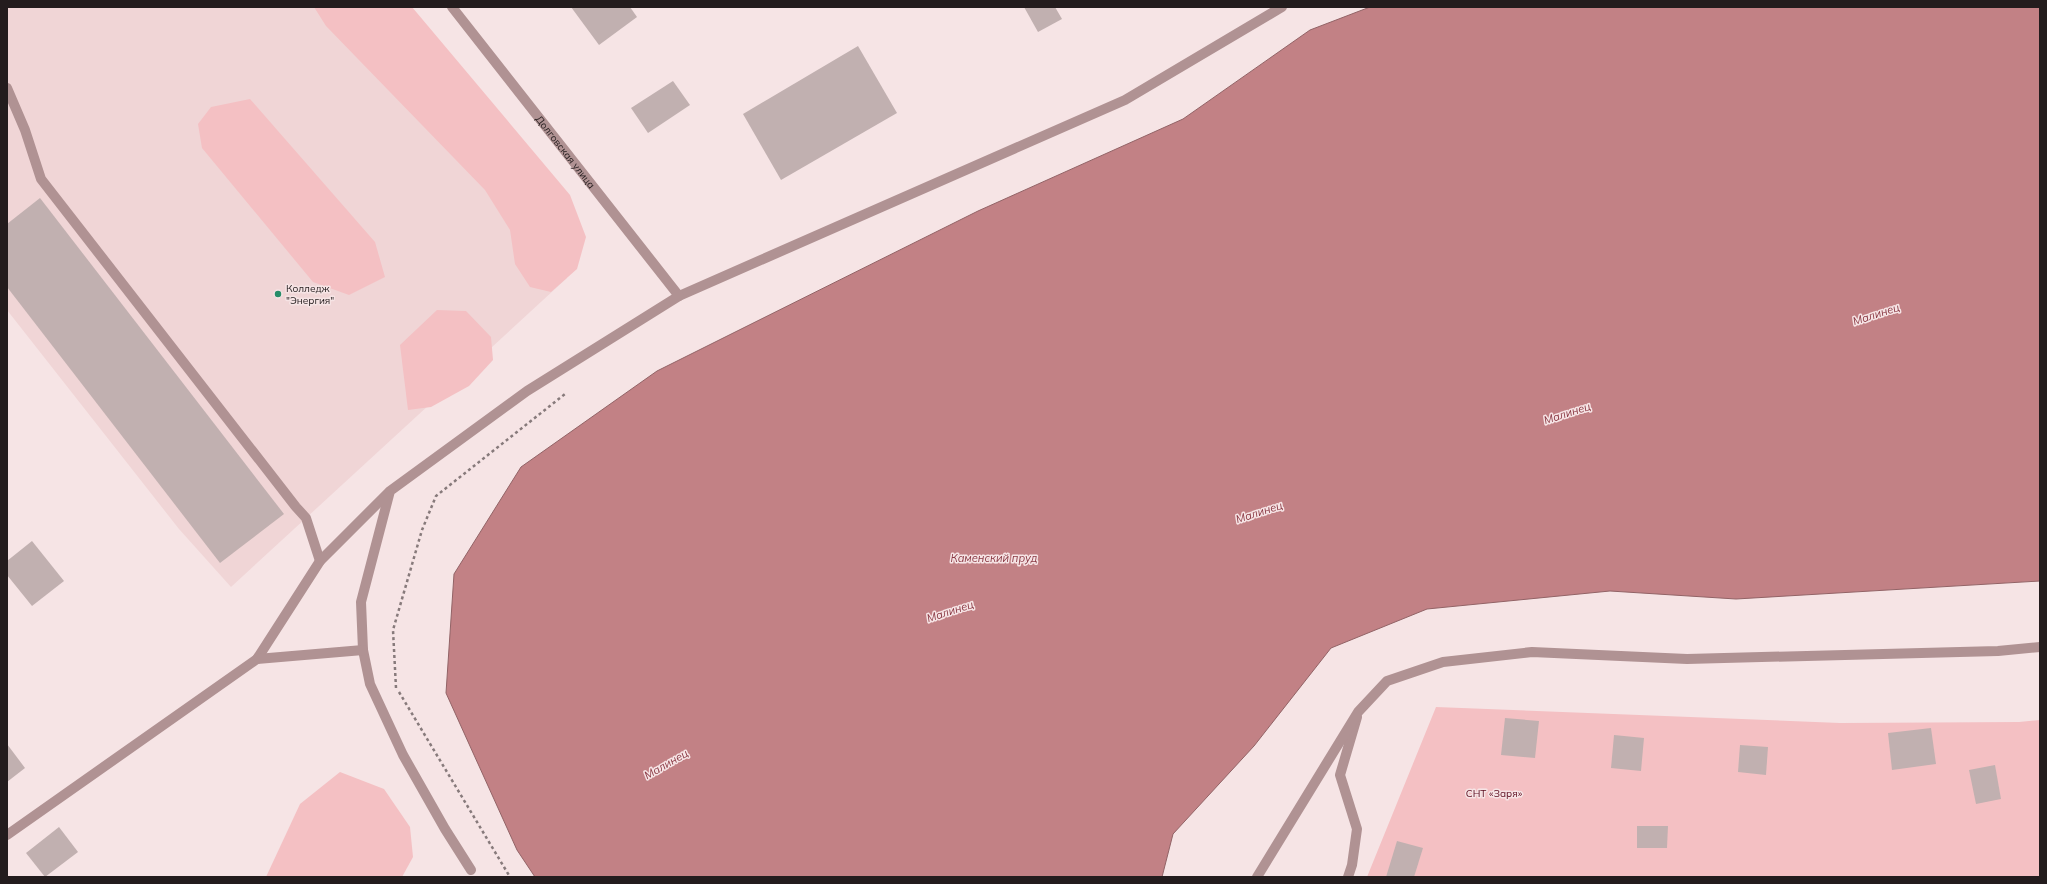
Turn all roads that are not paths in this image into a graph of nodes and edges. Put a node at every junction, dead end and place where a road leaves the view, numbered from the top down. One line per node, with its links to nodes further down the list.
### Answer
1 (452, 7): 4 (street, Долговская улица)
2 (1282, 7): 4 (street)
3 (7, 88): 6 (street)
4 (679, 296): 5 (street)
5 (390, 491): 6 (street); 8 (street)
6 (320, 561): 9 (street)
7 (2040, 647): 10 (street)
8 (362, 650): 9 (street); 12 (street)
9 (257, 659): 11 (street)
10 (1358, 712): 13 (street); 14 (street)
11 (7, 834)
12 (471, 870)
13 (1257, 877)
14 (1348, 877)

